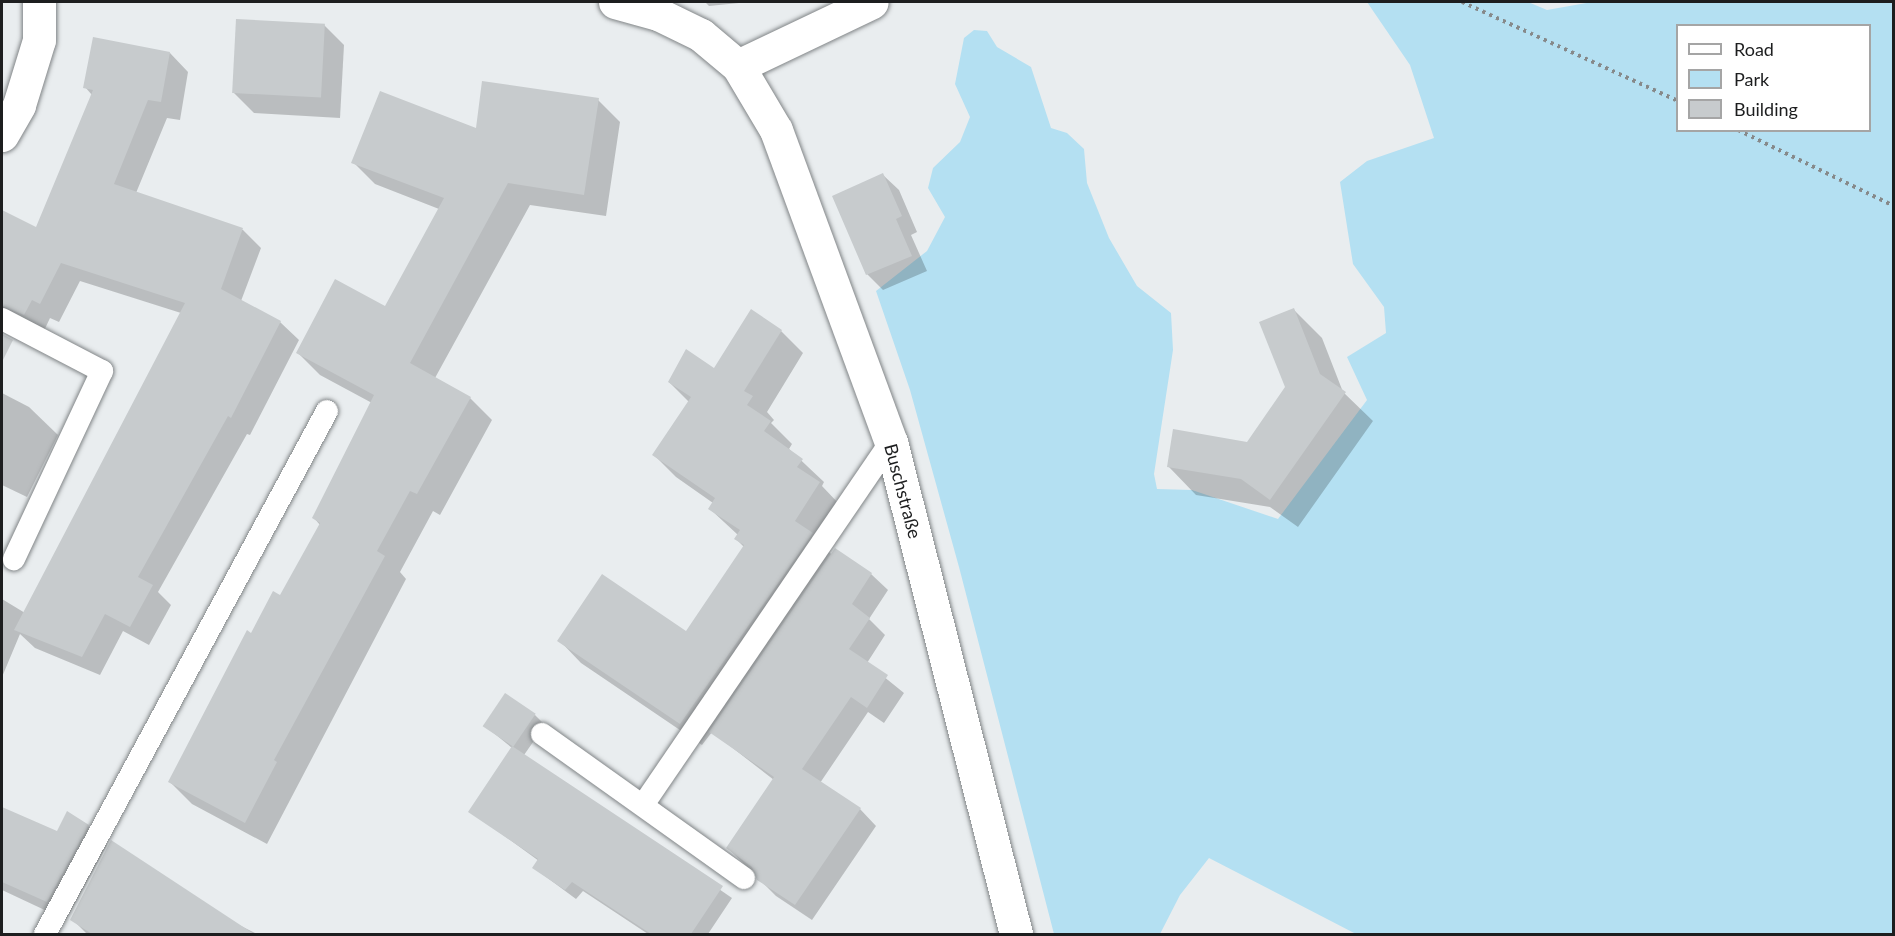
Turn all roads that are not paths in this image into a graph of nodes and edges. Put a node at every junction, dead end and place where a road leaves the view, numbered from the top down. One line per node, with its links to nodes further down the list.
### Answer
1 (39, 2): 5 (street)
2 (615, 2): 4 (street, Buschstraße)
3 (872, 2): 4 (street)
4 (738, 66): 8 (street, Buschstraße)
5 (2, 135)
6 (2, 319): 9 (lane)
7 (327, 411): 13 (lane)
8 (891, 442): 11 (lane); 14 (street, Buschstraße)
9 (14, 559)
10 (542, 734): 11 (lane)
11 (643, 806): 12 (lane)
12 (744, 878)
13 (45, 934)
14 (1016, 934)

